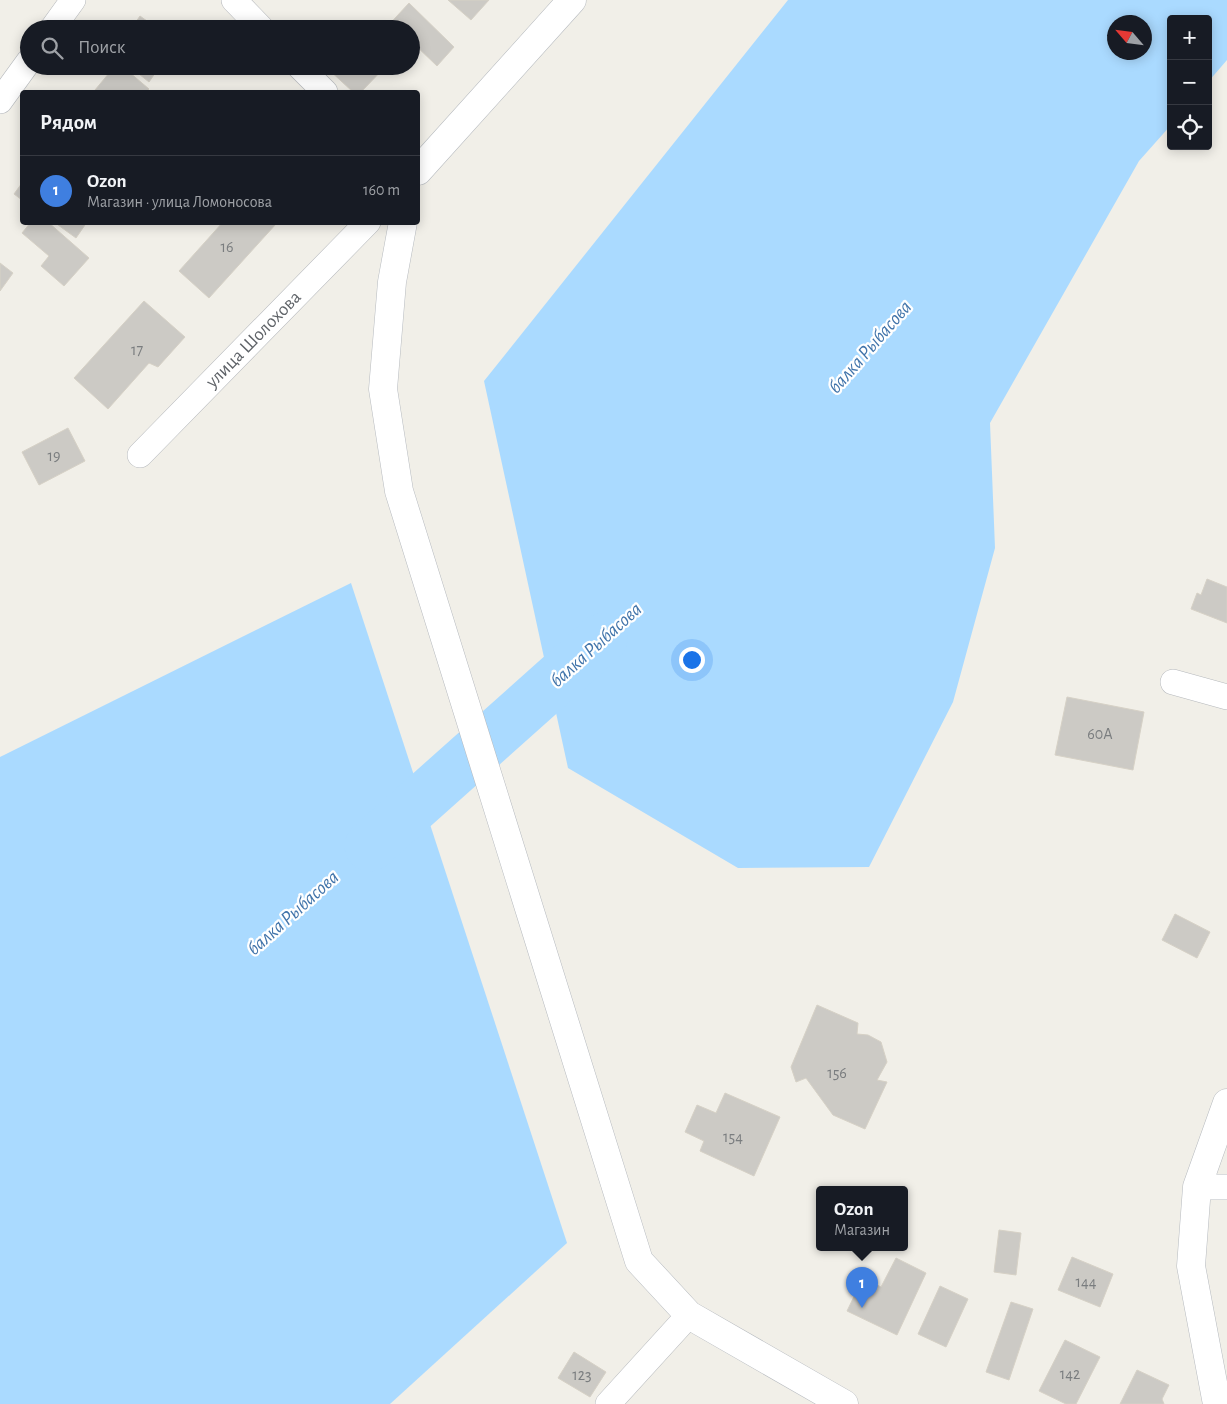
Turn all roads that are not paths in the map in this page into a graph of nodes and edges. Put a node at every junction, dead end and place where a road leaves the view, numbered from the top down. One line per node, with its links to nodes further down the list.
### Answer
1 (73, 0): 4 (street)
2 (234, 0): 5 (street)
3 (572, 0): 10 (main road)
4 (59, 20)
5 (253, 20)
6 (20, 73): 9 (street)
7 (308, 75): 8 (street)
8 (323, 90)
9 (0, 101)
10 (420, 169)
11 (365, 225): 13 (street, улица Шолохова)
12 (402, 225): 19 (main road)
13 (140, 455)
14 (1173, 682): 15 (street)
15 (1227, 697)
16 (1227, 1103): 17 (main road)
17 (1197, 1187): 18 (street); 22 (main road)
18 (1227, 1188)
19 (689, 1315): 20 (street); 21 (main road)
20 (608, 1404)
21 (844, 1404)
22 (1217, 1404)

